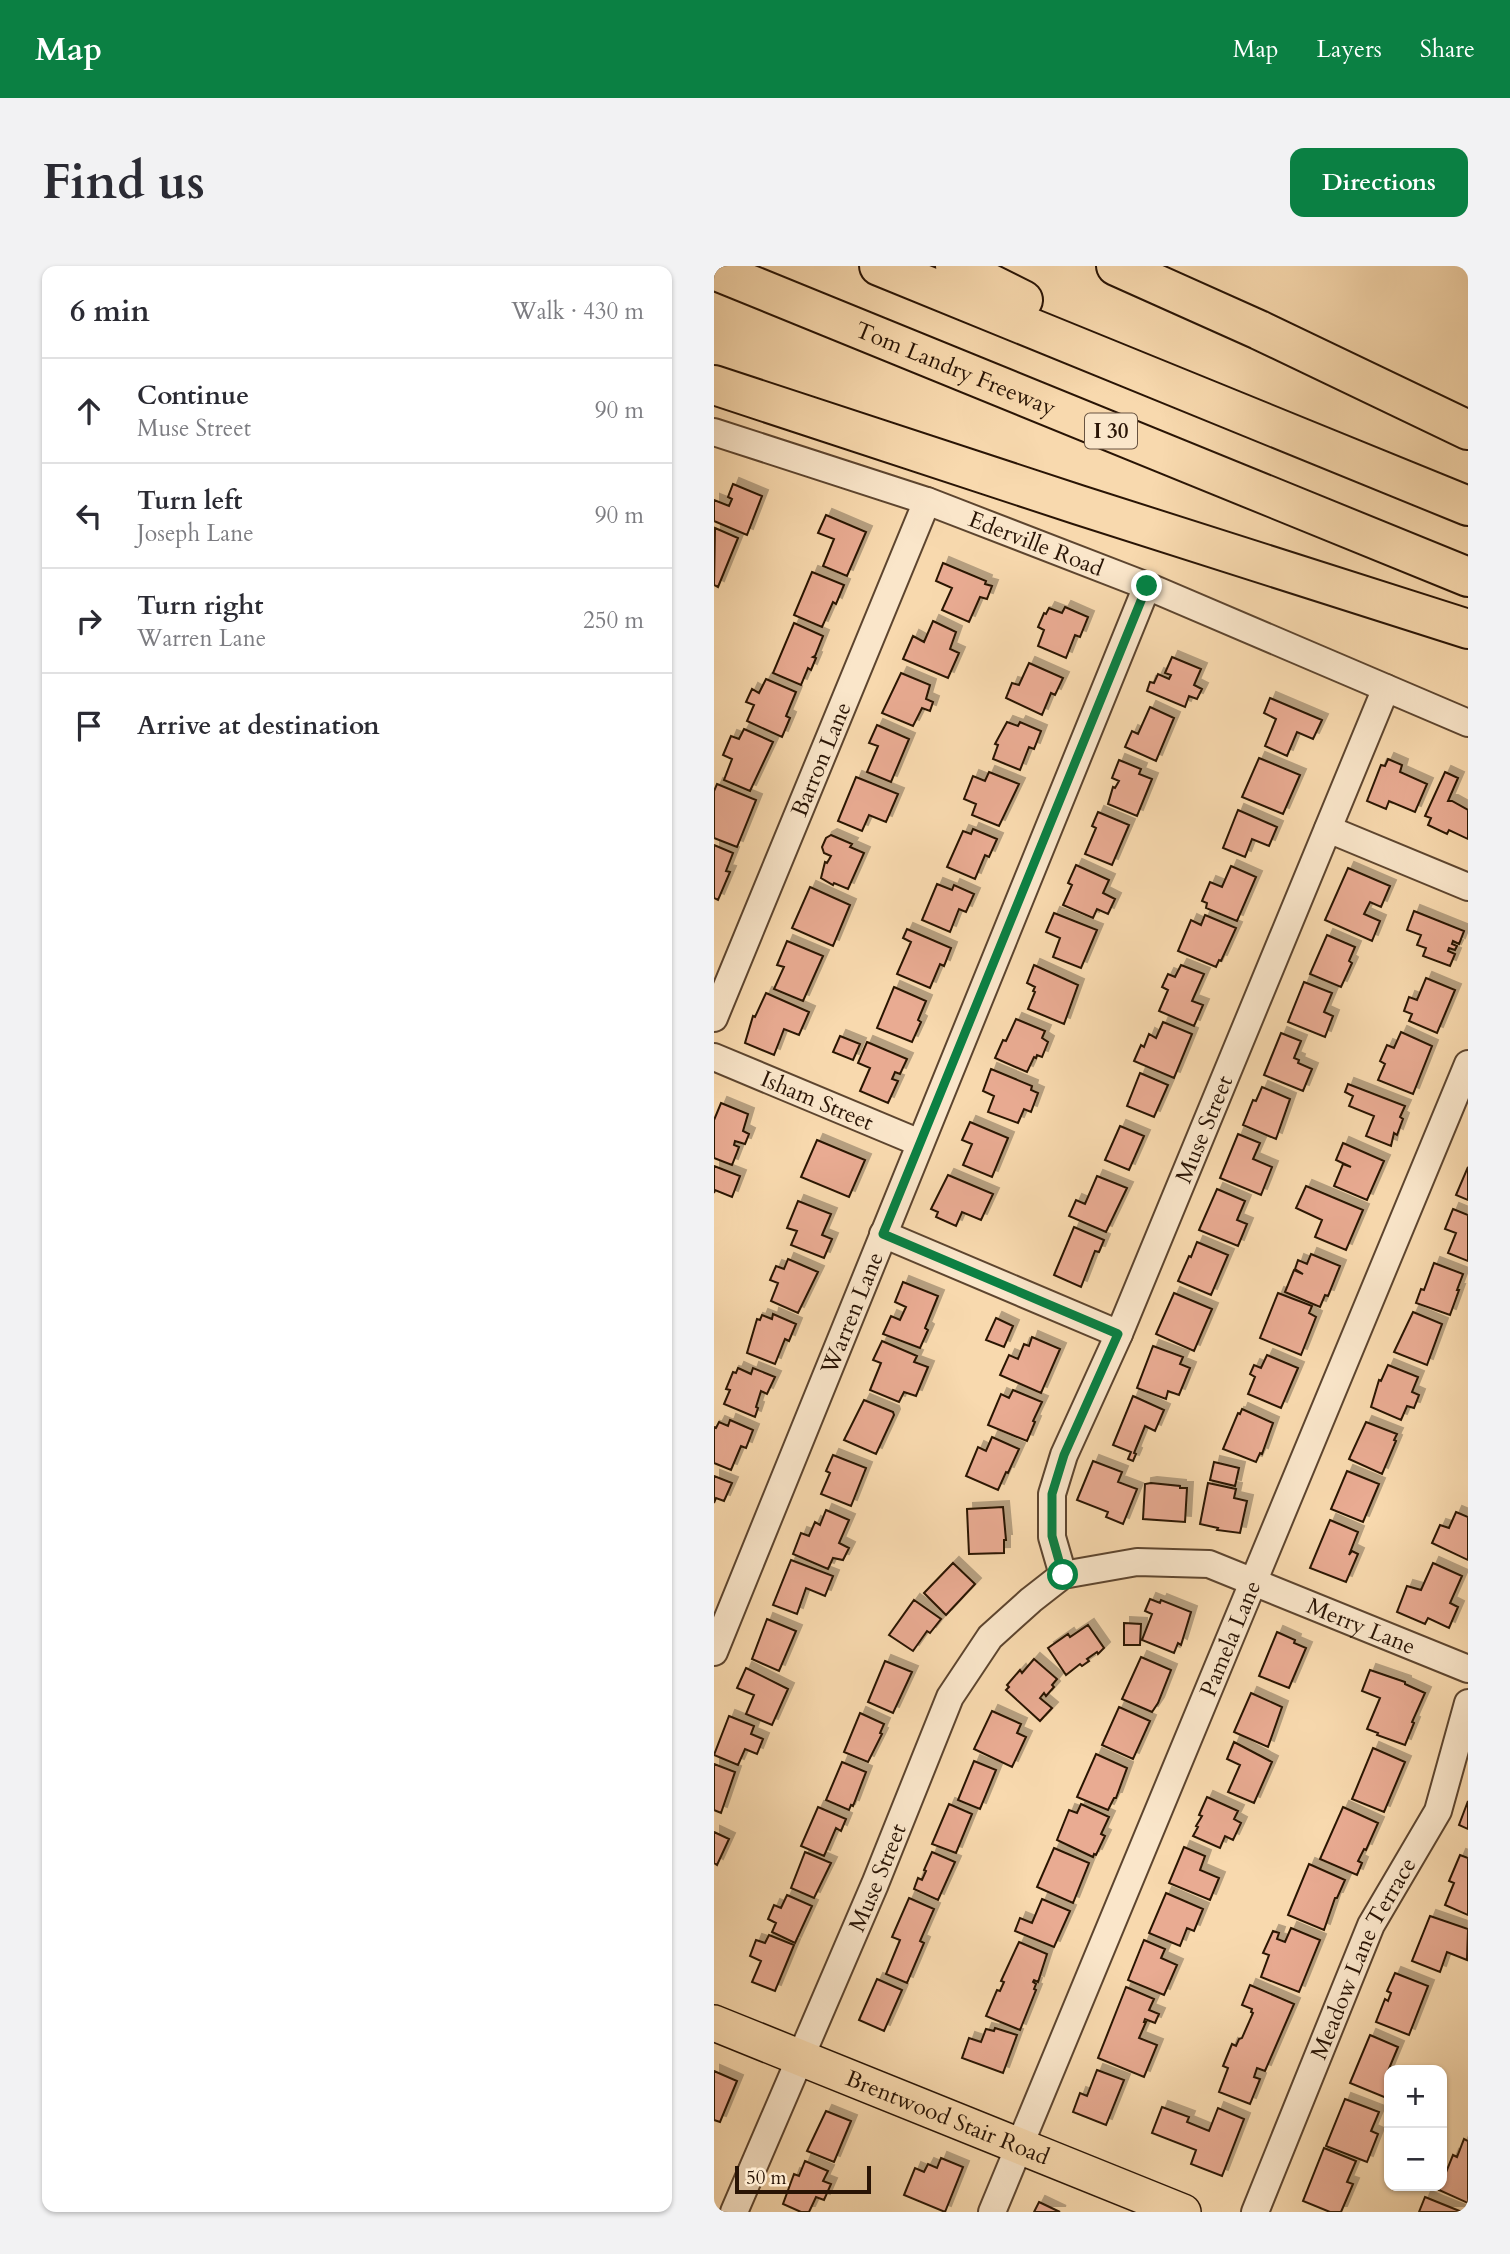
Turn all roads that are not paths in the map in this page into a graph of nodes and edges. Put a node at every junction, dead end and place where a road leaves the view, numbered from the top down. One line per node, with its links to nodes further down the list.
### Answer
1 (879, 266): 8 (highway)
2 (955, 266): 8 (highway)
3 (1116, 266): 9 (highway)
4 (714, 270): 6 (highway, Tom Landry Freeway / I 30)
5 (714, 292): 6 (highway)
6 (928, 356): 13 (highway, Tom Landry Freeway / I 30)
7 (714, 385): 15 (highway)
8 (1197, 395): 12 (highway)
9 (1468, 430)
10 (714, 432): 11 (street, Ederville Road)
11 (927, 501): 14 (street, Ederville Road); 20 (street, Barron Lane)
12 (1468, 506)
13 (1468, 577)
14 (1147, 586): 16 (street, Ederville Road); 23 (street, Warren Lane)
15 (1468, 628)
16 (1386, 688): 17 (street, Ederville Road); 18 (street, Muse Street)
17 (1468, 723)
18 (1328, 829): 19 (street); 25 (street, Muse Street)
19 (1468, 887)
20 (714, 1018)
21 (714, 1057): 23 (street, Isham Street)
22 (1468, 1064): 27 (street, Pamela Lane)
23 (920, 1143): 24 (street, Warren Lane)
24 (883, 1234): 25 (street); 28 (street, Warren Lane)
25 (1118, 1334): 26 (street, Muse Street)
26 (1063, 1575): 27 (street, Muse Street); 32 (street, Muse Street)
27 (1253, 1581): 29 (street, Merry Lane); 33 (street, Pamela Lane)
28 (714, 1652)
29 (1468, 1669)
30 (1467, 1707): 37 (street, Meadow Lane Terrace)
31 (714, 2022): 32 (main road, Brentwood Stair Road)
32 (800, 2057): 33 (main road, Brentwood Stair Road); 34 (street, Muse Street)
33 (1019, 2146): 35 (street, Pamela Lane); 36 (main road, Brentwood Stair Road)
34 (734, 2212)
35 (992, 2212)
36 (1183, 2212)
37 (1255, 2212)

